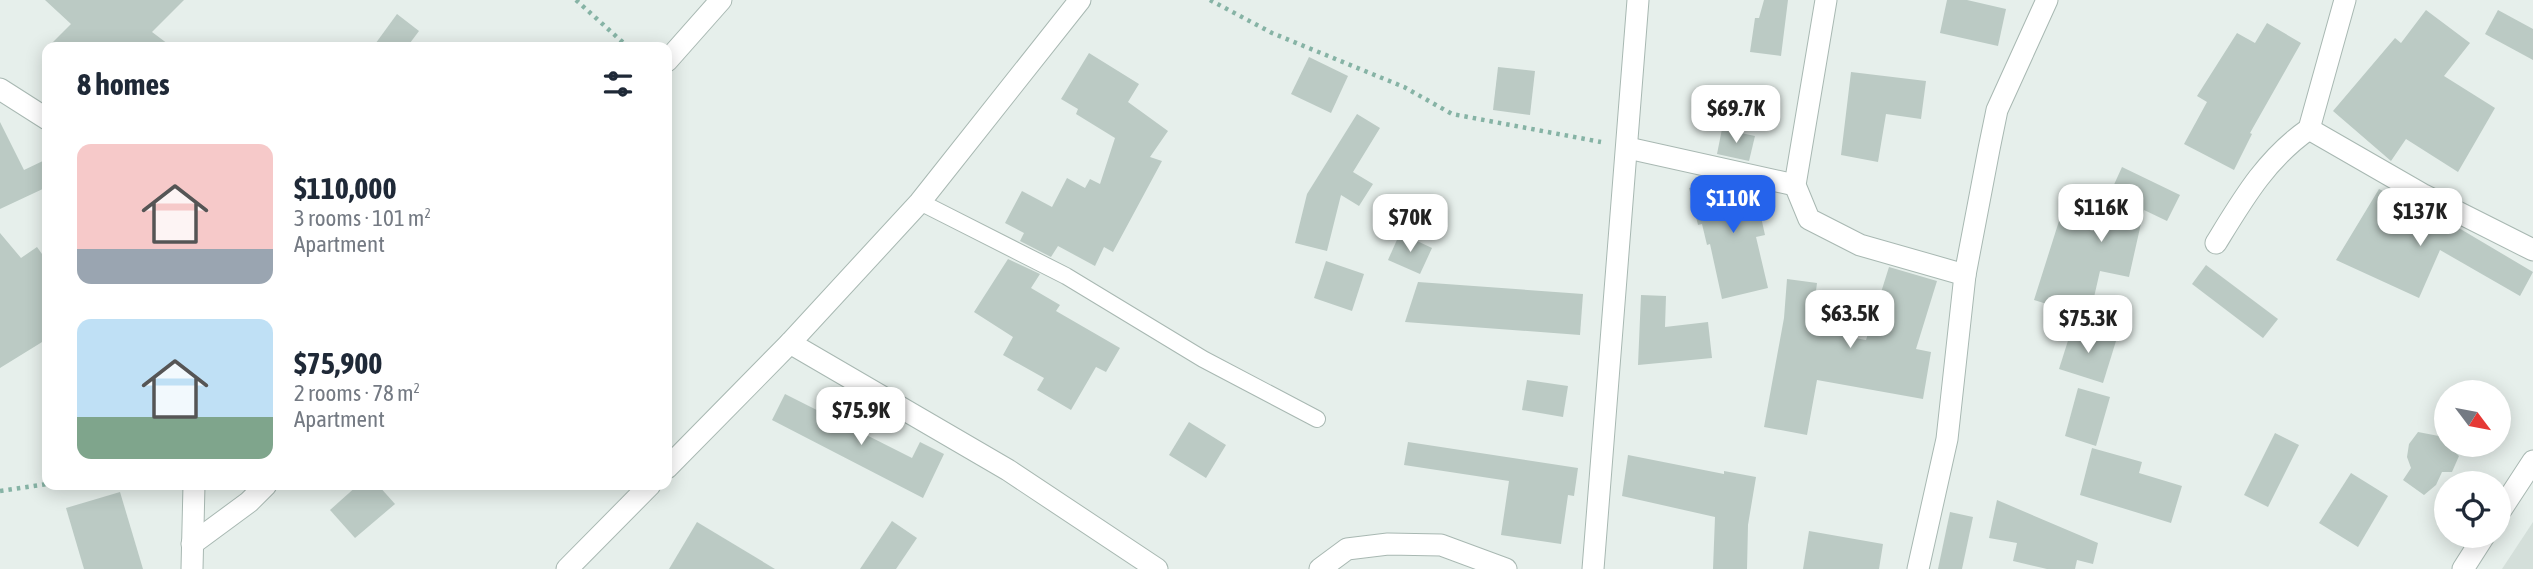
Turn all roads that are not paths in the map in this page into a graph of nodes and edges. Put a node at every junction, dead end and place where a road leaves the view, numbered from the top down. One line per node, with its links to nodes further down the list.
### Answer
1 (721, 0): 7 (street)
2 (1080, 0): 13 (street)
3 (1638, 0): 11 (street)
4 (1826, 0): 12 (street)
5 (2047, 0): 16 (street)
6 (2345, 0): 10 (street)
7 (672, 55)
8 (0, 89): 9 (street)
9 (42, 116)
10 (2309, 129): 14 (street); 15 (street)
11 (1628, 148): 12 (street); 32 (street)
12 (1795, 186): 16 (street)
13 (920, 202): 17 (street); 18 (lane)
14 (2216, 243)
15 (2533, 250)
16 (1965, 275): 33 (street)
17 (790, 343): 20 (street); 29 (street)
18 (1317, 419)
19 (2533, 461): 24 (street)
20 (672, 463)
21 (194, 490): 25 (street)
22 (261, 490): 25 (street)
23 (645, 490): 28 (street)
24 (2511, 495)
25 (192, 544): 27 (street)
26 (2476, 548): 34 (street)
27 (192, 569)
28 (568, 569)
29 (1157, 569)
30 (1320, 569): 31 (street)
31 (1506, 569)
32 (1593, 569)
33 (1919, 569)
34 (2463, 569)

